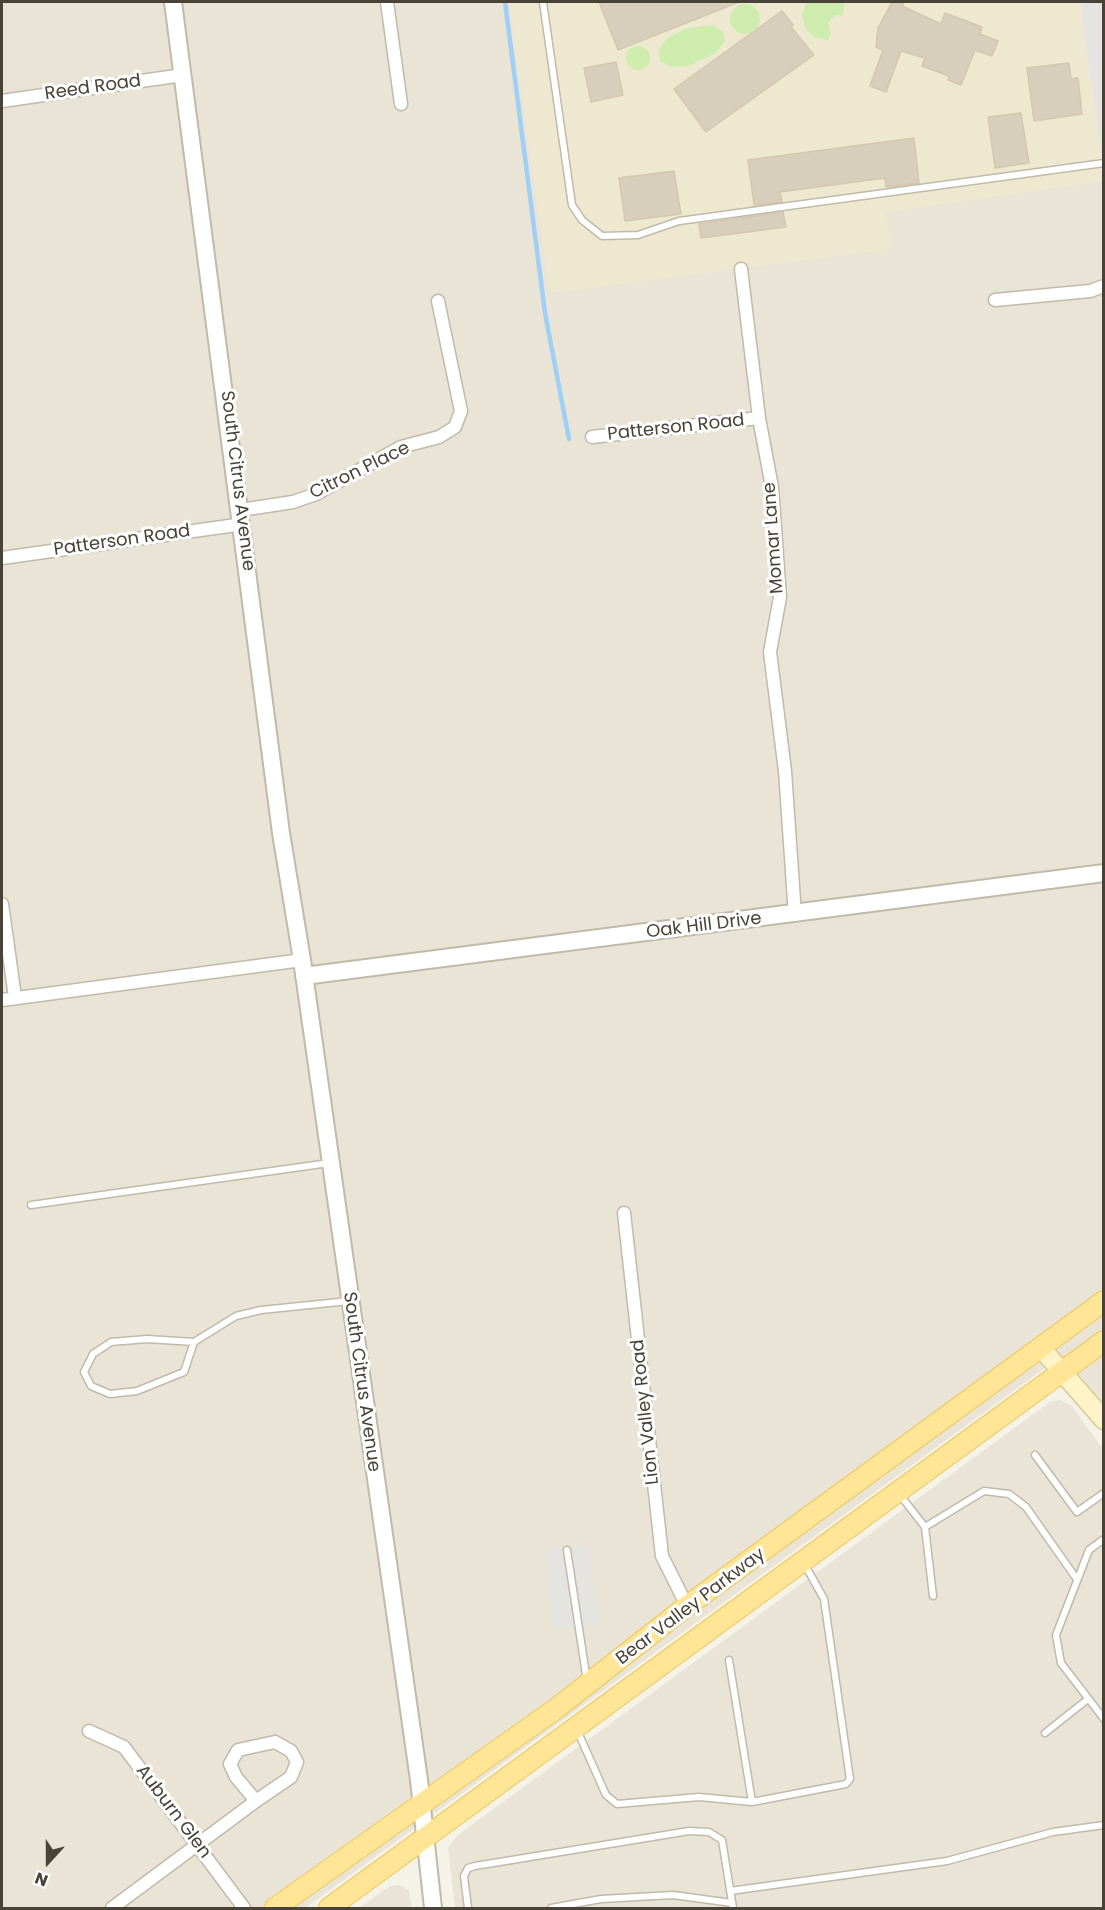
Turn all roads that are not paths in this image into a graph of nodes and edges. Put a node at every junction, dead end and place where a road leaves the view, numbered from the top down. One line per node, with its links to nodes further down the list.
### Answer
1 (174, 2): 4 (street, South Citrus Avenue)
2 (387, 2): 6 (street)
3 (543, 2): 7 (lane)
4 (183, 75): 5 (street, Reed Road); 14 (street, South Citrus Avenue)
5 (2, 101)
6 (401, 104)
7 (1104, 163)
8 (741, 269): 12 (street, Momar Lane)
9 (1104, 286): 10 (street)
10 (995, 300)
11 (438, 301): 14 (street, Citron Place)
12 (759, 418): 13 (street, Patterson Road); 18 (street, Momar Lane)
13 (592, 437)
14 (242, 517): 15 (street, Patterson Road); 19 (street, South Citrus Avenue)
15 (2, 558)
16 (1104, 873): 18 (street, Oak Hill Drive)
17 (2, 904): 20 (street)
18 (795, 915): 19 (street, Oak Hill Drive)
19 (303, 968): 20 (street); 22 (street, South Citrus Avenue)
20 (15, 997): 21 (street)
21 (2, 1000)
22 (330, 1163): 23 (lane); 25 (street, South Citrus Avenue)
23 (31, 1205)
24 (624, 1213): 41 (street, Lion Valley Road)
25 (350, 1301): 28 (lane); 51 (street, South Citrus Avenue)
26 (1104, 1301): 29 (main road, Bear Valley Parkway)
27 (1104, 1341): 30 (main road, Bear Valley Parkway)
28 (194, 1342): 28 (lane)
29 (1042, 1349): 30 (main road); 41 (main road, Bear Valley Parkway)
30 (1062, 1372): 31 (main road); 33 (main road, Bear Valley Parkway)
31 (1104, 1420)
32 (1035, 1455): 34 (lane)
33 (898, 1492): 35 (lane); 38 (main road, Bear Valley Parkway)
34 (1104, 1493)
35 (926, 1527): 39 (lane); 40 (lane)
36 (1104, 1539): 39 (lane)
37 (567, 1550): 43 (lane)
38 (803, 1562): 46 (main road, Bear Valley Parkway); 50 (lane)
39 (1076, 1578): 44 (lane)
40 (933, 1596)
41 (687, 1606): 43 (main road, Bear Valley Parkway)
42 (729, 1660): 50 (lane)
43 (587, 1684): 51 (main road, Bear Valley Parkway)
44 (1088, 1699): 45 (lane); 48 (lane)
45 (1104, 1719)
46 (576, 1728): 50 (lane); 53 (main road, Bear Valley Parkway)
47 (89, 1731): 54 (street, Auburn Glen)
48 (1046, 1733)
49 (256, 1801): 49 (street); 54 (street)
50 (752, 1802)
51 (421, 1804): 53 (street, South Citrus Avenue); 59 (main road, Bear Valley Parkway)
52 (1104, 1825): 55 (lane)
53 (425, 1837): 60 (main road, Bear Valley Parkway); 61 (street, South Citrus Avenue)
54 (199, 1845): 57 (street); 58 (street, Auburn Glen)
55 (730, 1891): 56 (lane); 62 (lane)
56 (732, 1906): 63 (lane)
57 (112, 1908)
58 (244, 1908)
59 (275, 1908)
60 (329, 1908)
61 (433, 1908)
62 (468, 1908)
63 (551, 1908)

